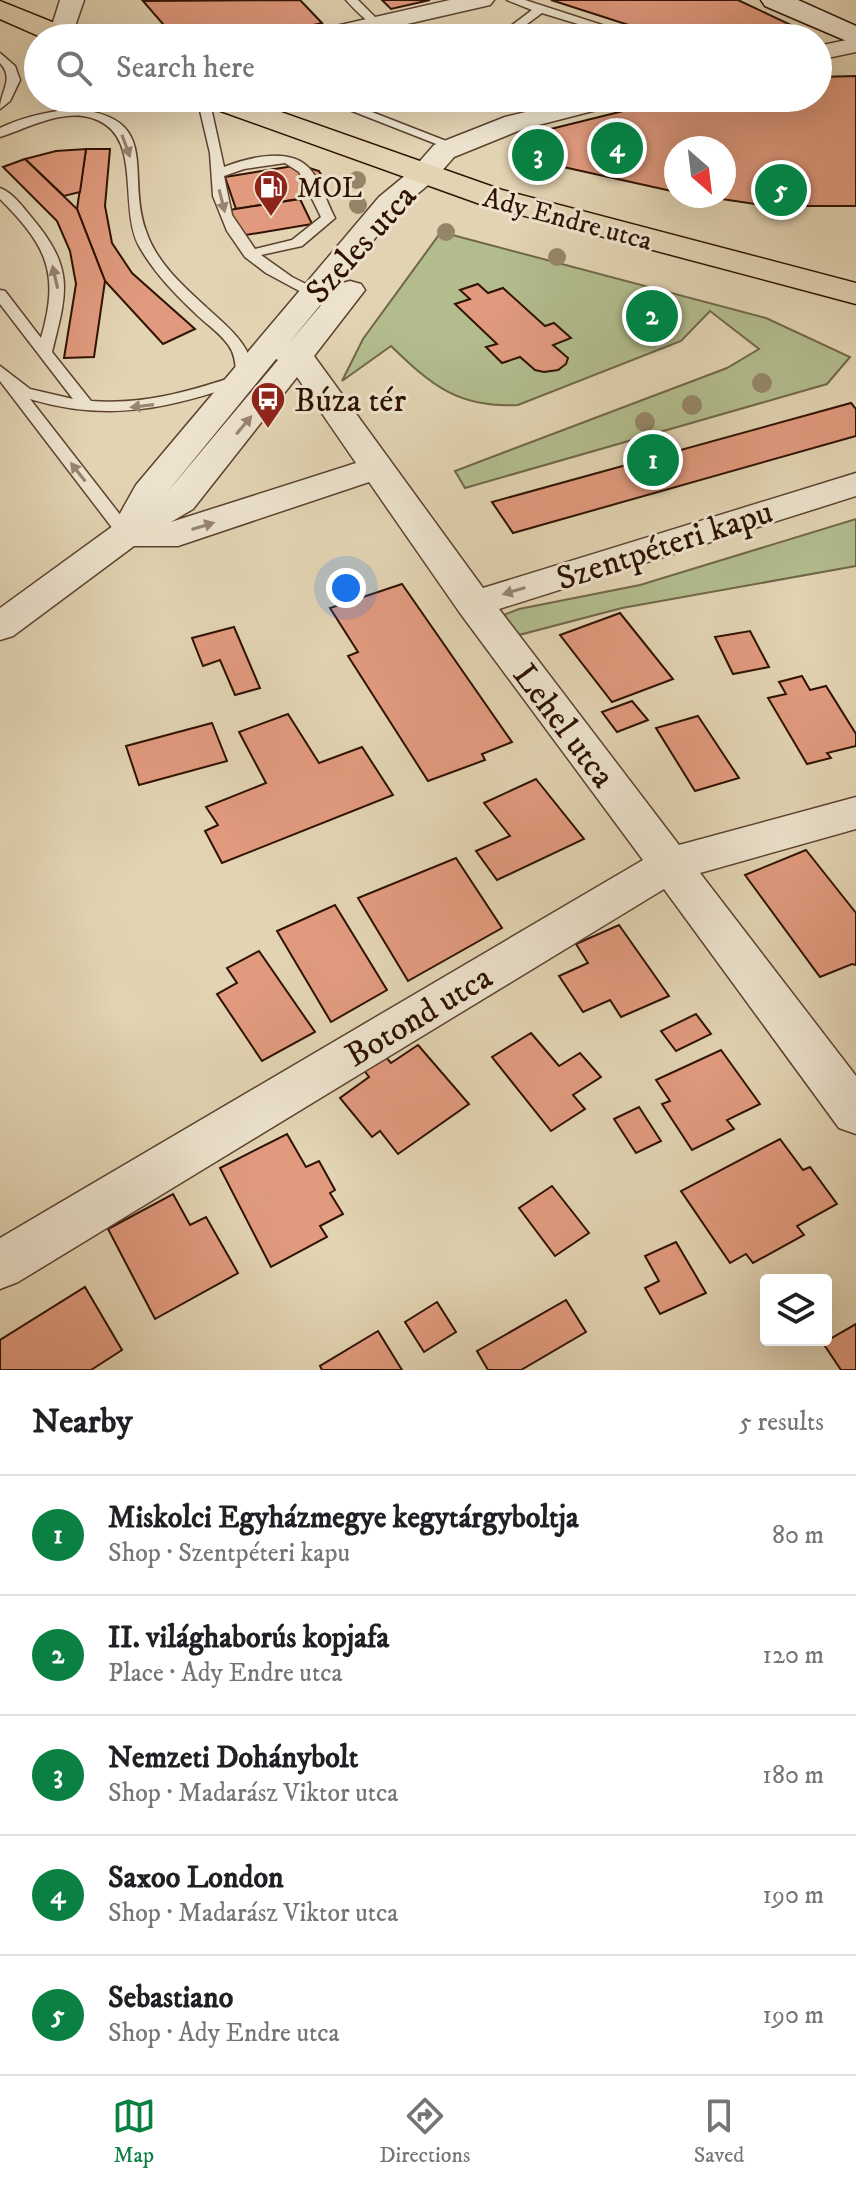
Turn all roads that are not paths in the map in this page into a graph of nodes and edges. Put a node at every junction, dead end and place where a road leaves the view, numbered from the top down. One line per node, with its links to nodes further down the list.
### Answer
1 (72, 0): 9 (street)
2 (352, 0): 10 (lane)
3 (513, 0): 7 (lane)
4 (775, 0): 13 (street)
5 (470, 1): 10 (street)
6 (0, 9): 8 (main road)
7 (540, 9): 11 (lane); 12 (lane)
8 (32, 24)
9 (59, 24)
10 (376, 24)
11 (520, 24)
12 (590, 24)
13 (829, 24)
14 (832, 25): 15 (street)
15 (856, 36)
16 (856, 45): 17 (street)
17 (832, 50)
18 (0, 57): 19 (lane)
19 (0, 105)
20 (94, 112): 25 (lane)
21 (206, 112): 28 (lane)
22 (250, 112): 29 (main road, Ady Endre utca)
23 (362, 112): 27 (lane)
24 (552, 112): 27 (street)
25 (97, 117): 26 (lane); 37 (lane, one-way to 37)
26 (3, 130)
27 (453, 146): 29 (street, Szeles utca)
28 (216, 175): 31 (lane, one-way to 31); 31 (lane)
29 (423, 175): 33 (main road, Ady Endre utca); 36 (street, Szeles utca)
30 (0, 192): 39 (lane, one-way to 30)
31 (250, 254): 36 (lane)
32 (856, 264): 33 (main road)
33 (792, 276): 35 (main road, Ady Endre utca)
34 (0, 294): 39 (lane)
35 (856, 294)
36 (324, 309): 38 (street, Szeles utca)
37 (235, 343): 38 (lane); 41 (lane)
38 (280, 348): 41 (street, Szeles utca); 44 (street, Lehel utca); 46 (street, Szeles utca, one-way to 38)
39 (45, 352): 43 (lane)
40 (0, 371): 42 (lane)
41 (244, 378): 43 (lane, one-way to 43); 46 (street, Szeles utca)
42 (13, 388): 43 (lane); 46 (lane, one-way to 42)
43 (88, 408)
44 (377, 468): 46 (street, one-way to 44); 47 (street, Lehel utca)
45 (856, 484): 47 (street, Szentpéteri kapu, one-way to 47)
46 (126, 534): 48 (street, Szeles utca)
47 (473, 604): 50 (street, Lehel utca)
48 (0, 627)
49 (856, 813): 50 (street, Botond utca)
50 (671, 864): 51 (street, Lehel utca); 52 (street, Botond utca)
51 (856, 1113)
52 (0, 1265)

